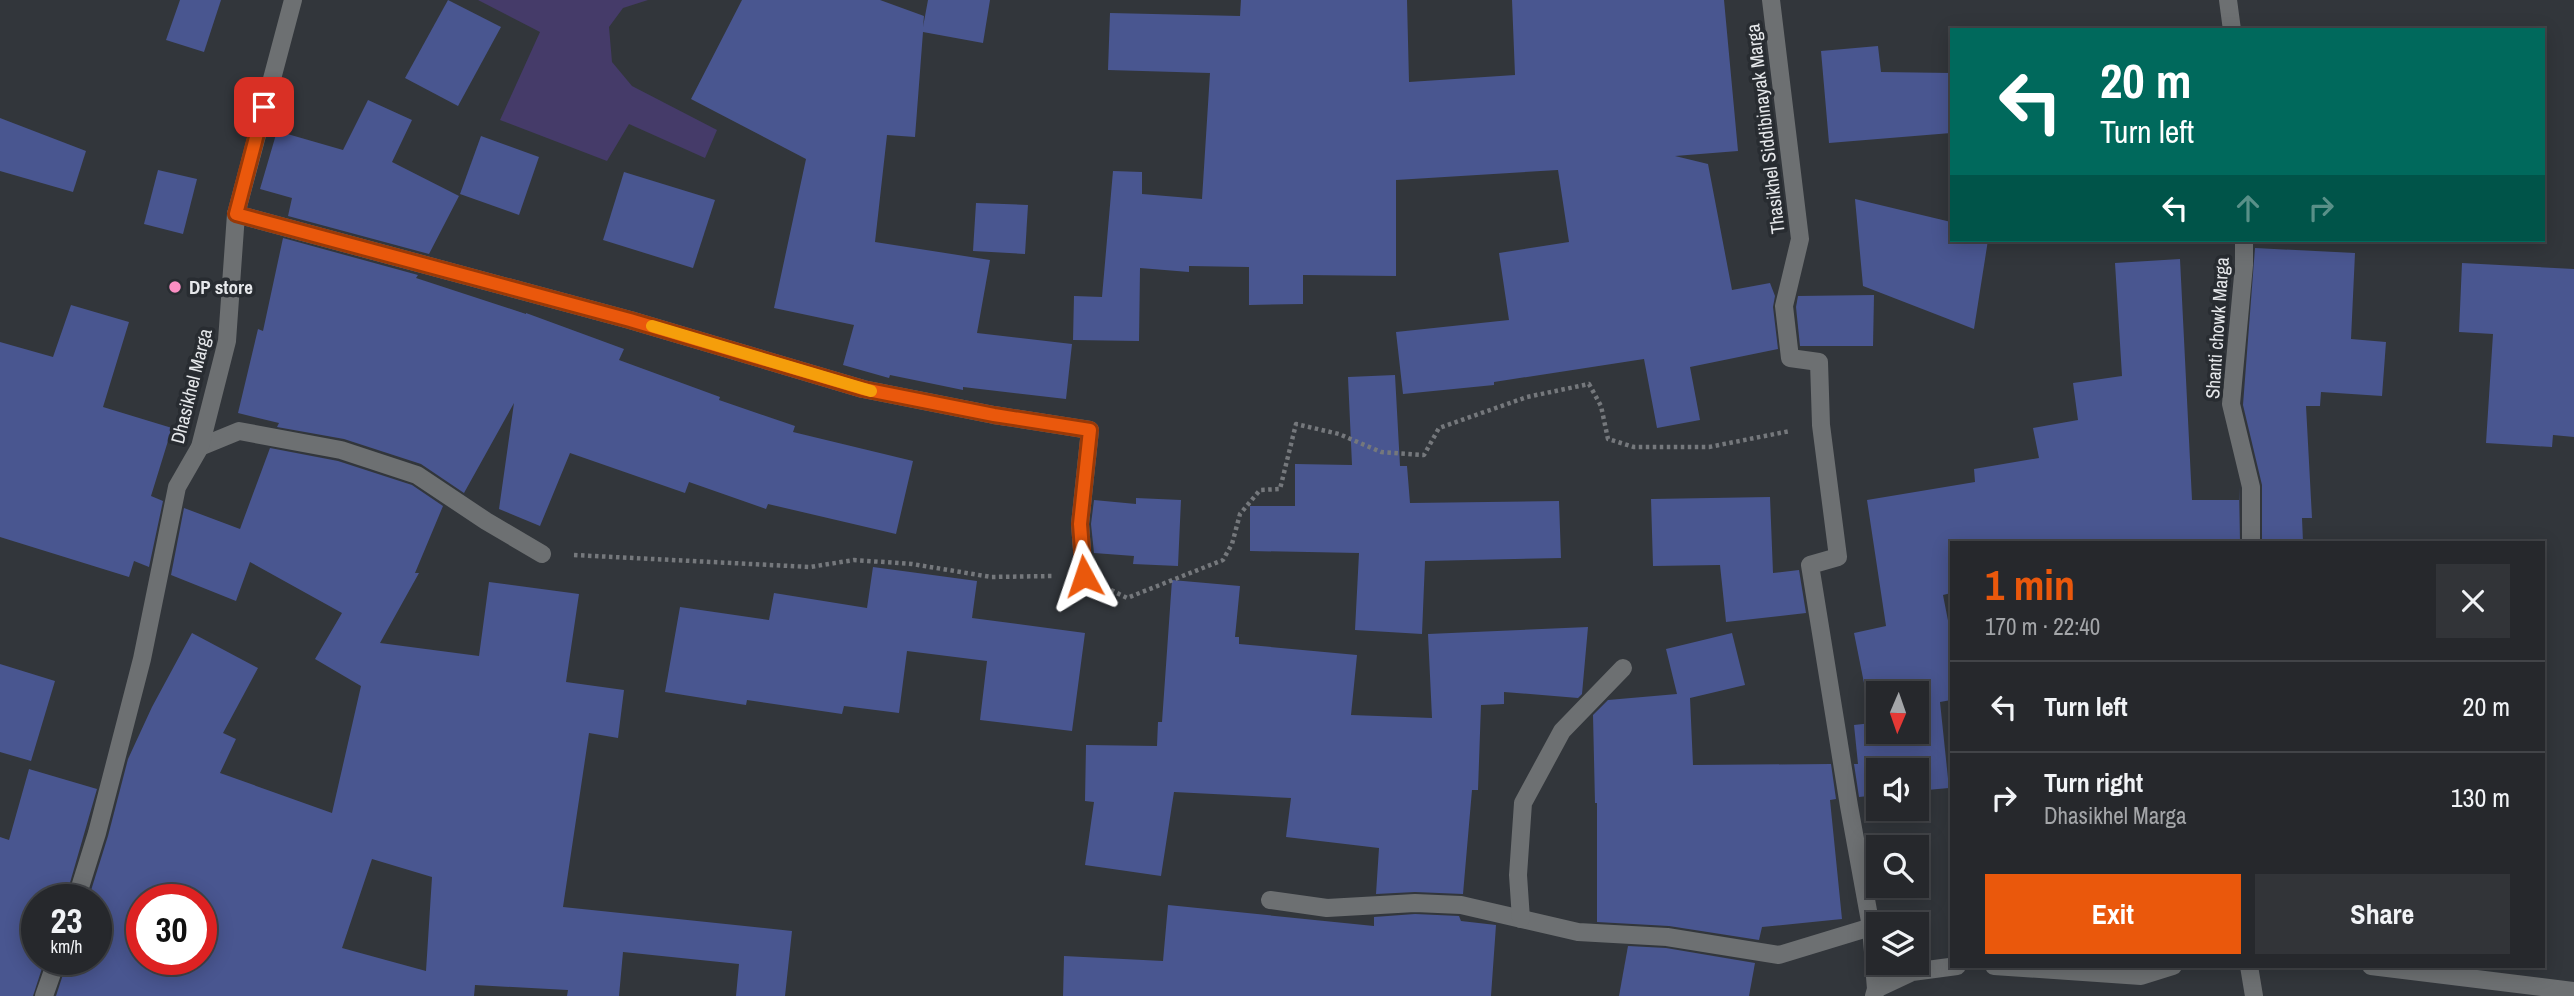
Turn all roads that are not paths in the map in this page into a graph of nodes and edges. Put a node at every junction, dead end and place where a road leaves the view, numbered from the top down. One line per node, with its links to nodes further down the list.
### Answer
1 (293, 0): 5 (street, Dhasikhel Marga)
2 (1771, 0): 14 (street, Thasikhel Siddibinayak Marga)
3 (2228, 0): 4 (street)
4 (2232, 28)
5 (236, 214): 7 (street, Dhasikhel Marga); 10 (street)
6 (2244, 242): 8 (street, Shanti chowk Marga)
7 (200, 447): 9 (street); 12 (street, Dhasikhel Marga)
8 (2251, 541)
9 (542, 554)
10 (1084, 576)
11 (1623, 668): 15 (street)
12 (81, 884)
13 (1270, 900): 15 (street)
14 (1868, 912)
15 (1521, 919): 16 (street)
16 (1866, 929)
17 (1950, 967): 25 (street)
18 (2023, 968): 19 (street)
19 (2167, 968)
20 (2249, 968): 27 (street)
21 (2387, 968): 24 (street)
22 (51, 975): 26 (street)
23 (1874, 975): 25 (street, Thasikhel Siddibinayak Marga)
24 (2574, 991)
25 (1875, 993)
26 (44, 996)
27 (2254, 996)

